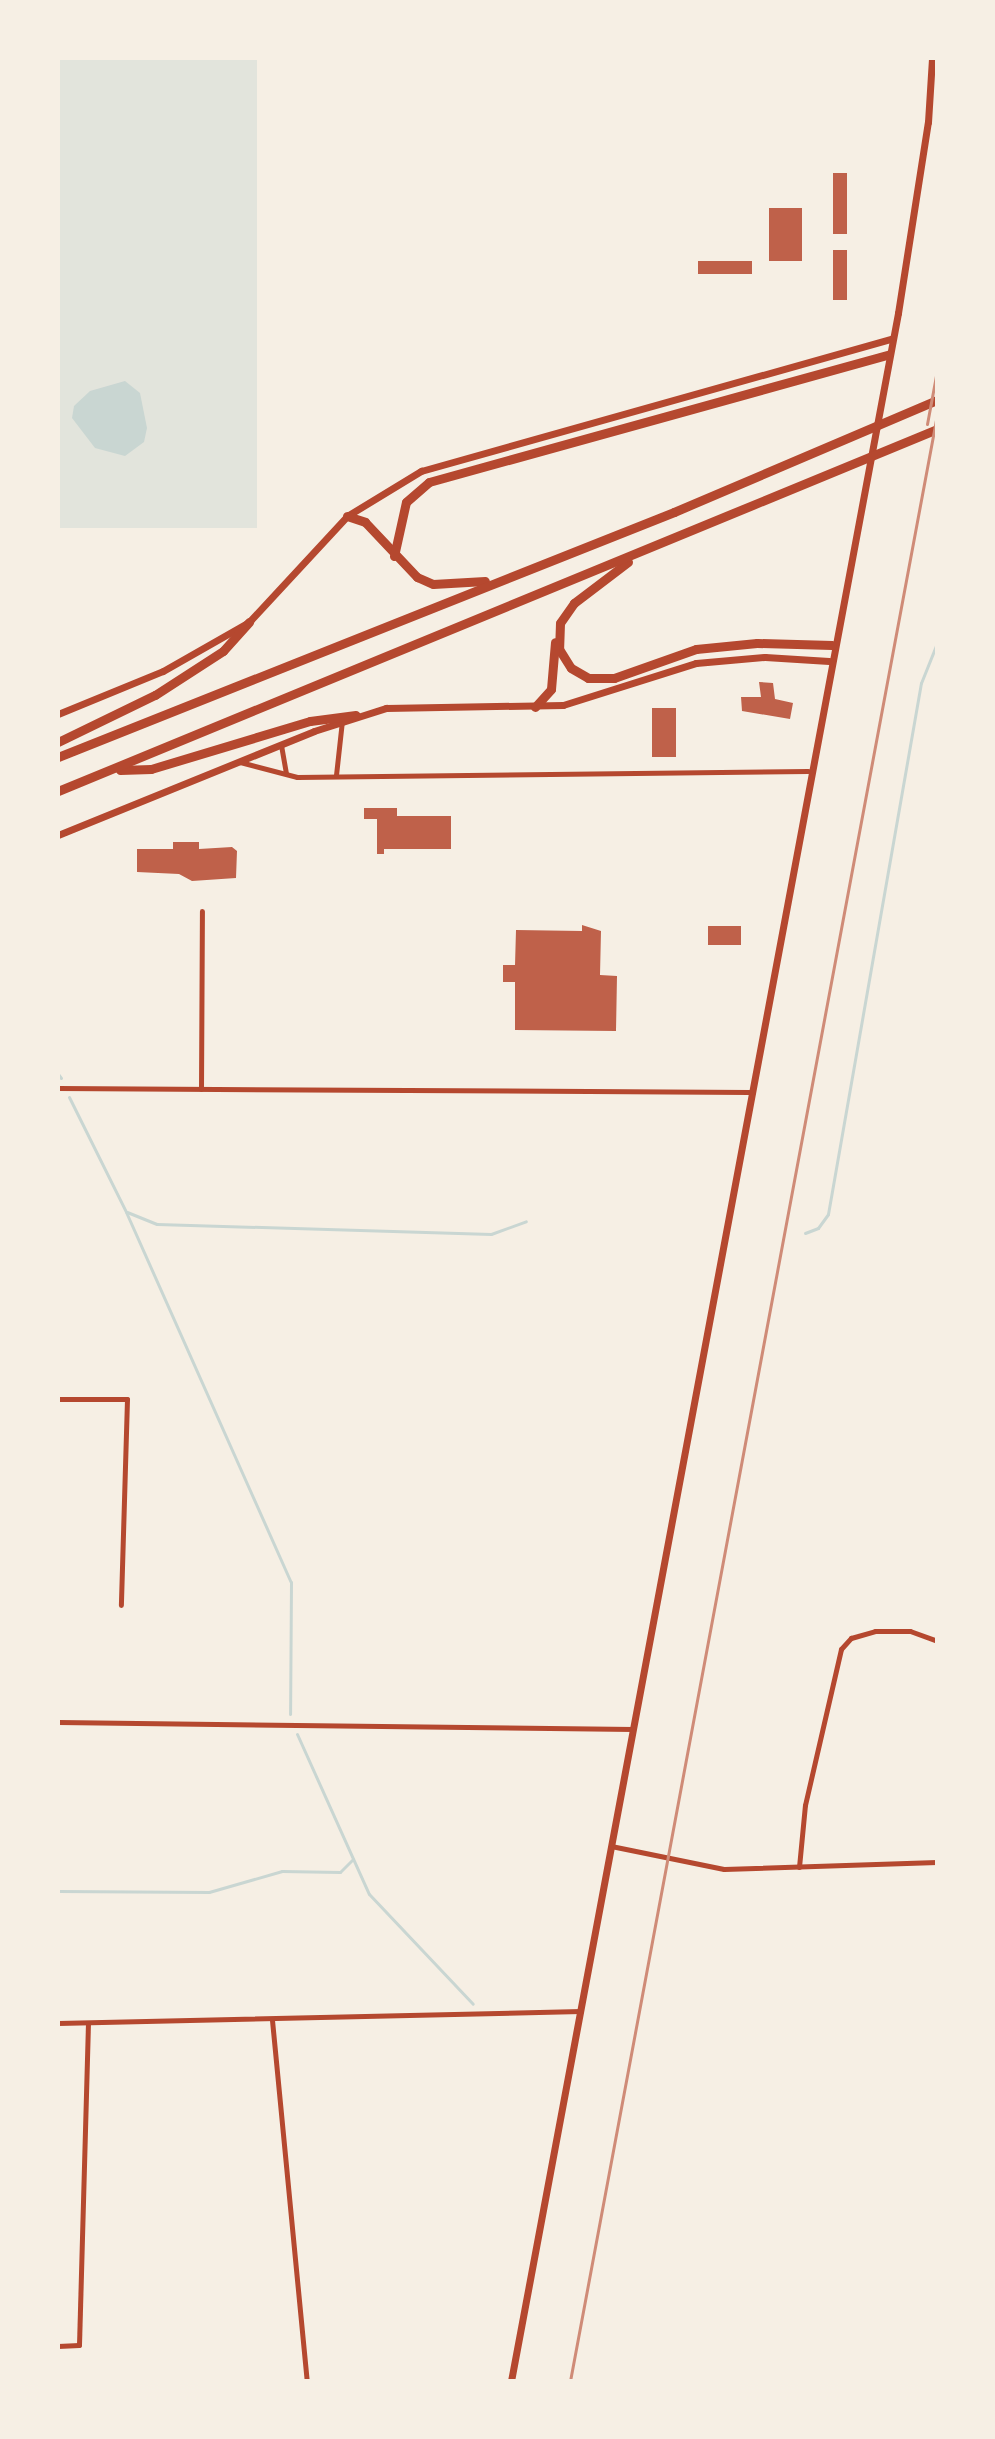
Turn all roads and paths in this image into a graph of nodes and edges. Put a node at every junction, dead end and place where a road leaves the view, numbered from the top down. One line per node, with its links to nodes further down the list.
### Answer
1 (932, 58): 2 (main road)
2 (933, 122): 3 (main road)
3 (892, 339): 4 (main road); 7 (main road)
4 (889, 354): 9 (highway); 13 (main road)
5 (937, 400): 10 (highway)
6 (937, 429): 8 (highway)
7 (347, 516): 9 (highway); 11 (main road)
8 (640, 553): 12 (highway); 23 (highway)
9 (394, 556): 10 (highway)
10 (496, 580): 21 (highway)
11 (249, 622): 16 (main road); 19 (highway)
12 (558, 633): 13 (highway); 15 (highway)
13 (832, 645): 14 (main road)
14 (829, 661): 15 (main road); 24 (main road)
15 (535, 707): 17 (main road)
16 (58, 714)
17 (356, 715): 18 (main road); 23 (highway)
18 (342, 721): 20 (main road); 26 (street)
19 (58, 742)
20 (281, 745): 22 (main road); 25 (street)
21 (58, 757)
22 (240, 762): 25 (street); 28 (main road)
23 (113, 770): 27 (highway)
24 (808, 771): 26 (street); 32 (main road)
25 (286, 774): 26 (street)
26 (336, 775)
27 (58, 791)
28 (58, 835)
29 (202, 911): 31 (street)
30 (58, 1088): 31 (street)
31 (201, 1089): 32 (street)
32 (749, 1092): 37 (main road)
33 (58, 1399): 34 (street)
34 (121, 1605)
35 (937, 1641): 40 (street)
36 (58, 1722): 37 (street)
37 (634, 1729): 38 (main road)
38 (611, 1846): 40 (street); 41 (main road)
39 (937, 1862): 40 (street)
40 (799, 1867)
41 (581, 2011): 42 (street); 47 (main road)
42 (272, 2020): 44 (street); 46 (street)
43 (58, 2023): 44 (street)
44 (88, 2023): 45 (street)
45 (58, 2346)
46 (307, 2381)
47 (511, 2381)

